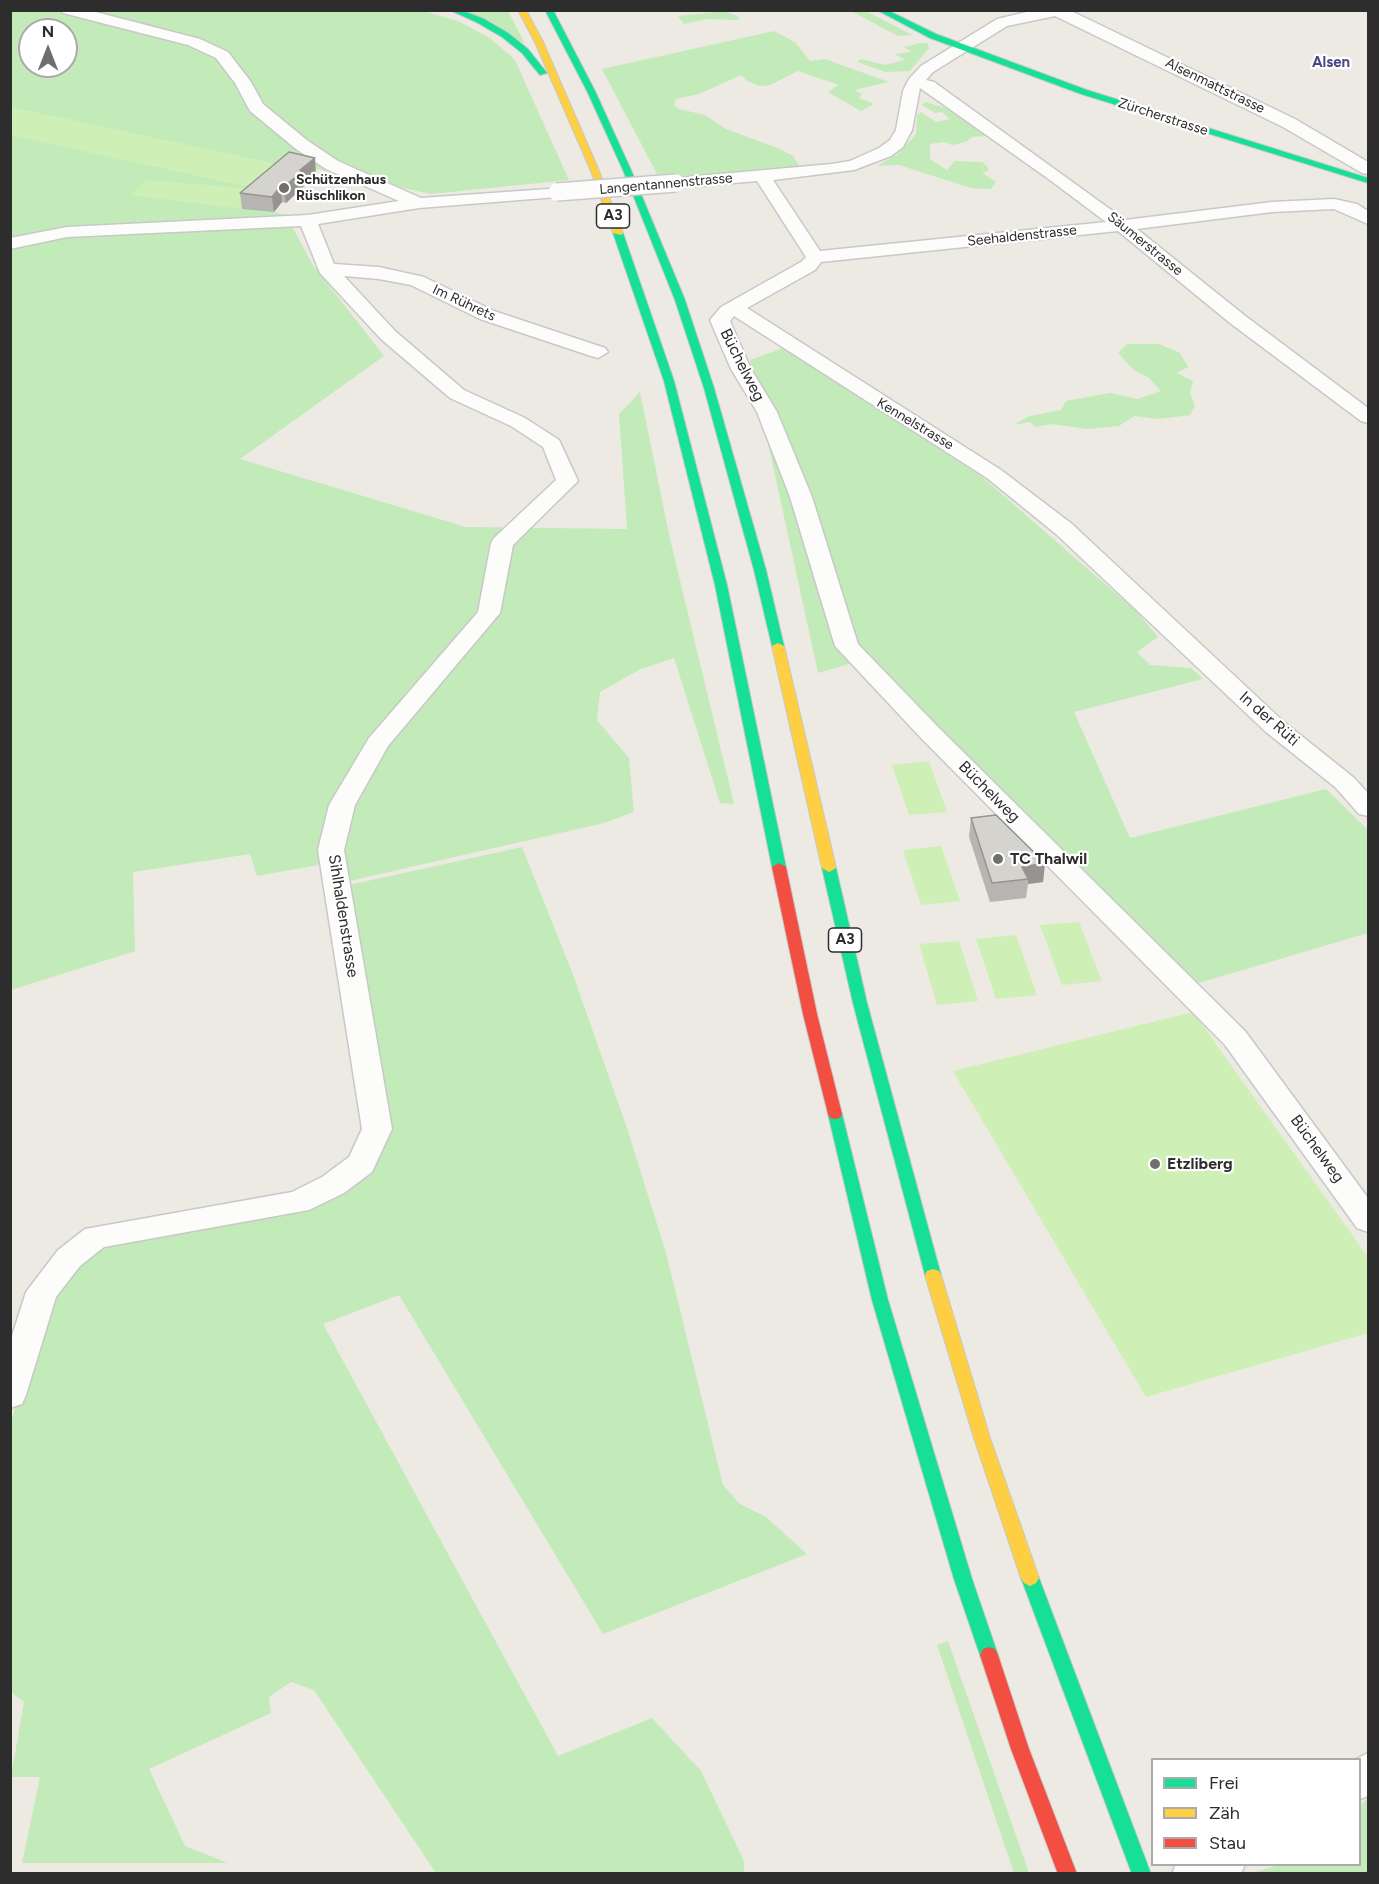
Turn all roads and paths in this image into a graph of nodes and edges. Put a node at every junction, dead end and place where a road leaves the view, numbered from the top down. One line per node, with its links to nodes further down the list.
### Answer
1 (68, 10): 14 (street)
2 (453, 10): 10 (main road)
3 (522, 10): 10 (main road, A3)
4 (549, 10): 30 (main road, A3)
5 (880, 10): 8 (main road, Zürcherstrasse)
6 (900, 10): 8 (main road, Zürcherstrasse)
7 (1059, 11): 8 (street); 11 (street, Alsenmattstrasse)
8 (960, 46): 9 (street); 13 (main road, Zürcherstrasse)
9 (915, 82): 12 (street, Langentannenstrasse); 17 (street, Säumerstrasse)
10 (565, 103): 29 (main road, A3)
11 (1368, 169)
12 (762, 176): 14 (street, Langentannenstrasse, bridge); 19 (street)
13 (1368, 181)
14 (419, 203): 16 (street, Langentannenstrasse)
15 (1368, 218): 17 (street, Seehaldenstrasse)
16 (308, 220): 18 (street, Langentannenstrasse); 20 (street, Sihlhaldenstrasse)
17 (1121, 225): 19 (street, Seehaldenstrasse); 23 (street, Säumerstrasse)
18 (10, 244)
19 (814, 257): 21 (street)
20 (327, 269): 22 (street, Im Rührets); 27 (street, Sihlhaldenstrasse)
21 (734, 308): 24 (street, Kennelstrasse); 26 (street, Büchelweg)
22 (598, 352)
23 (1368, 417)
24 (1170, 630): 25 (street, In der Rüti)
25 (1368, 808)
26 (1368, 1220)
27 (10, 1395)
28 (1219, 1866): 31 (street)
29 (1068, 1874)
30 (1142, 1874)
31 (1191, 1874)

